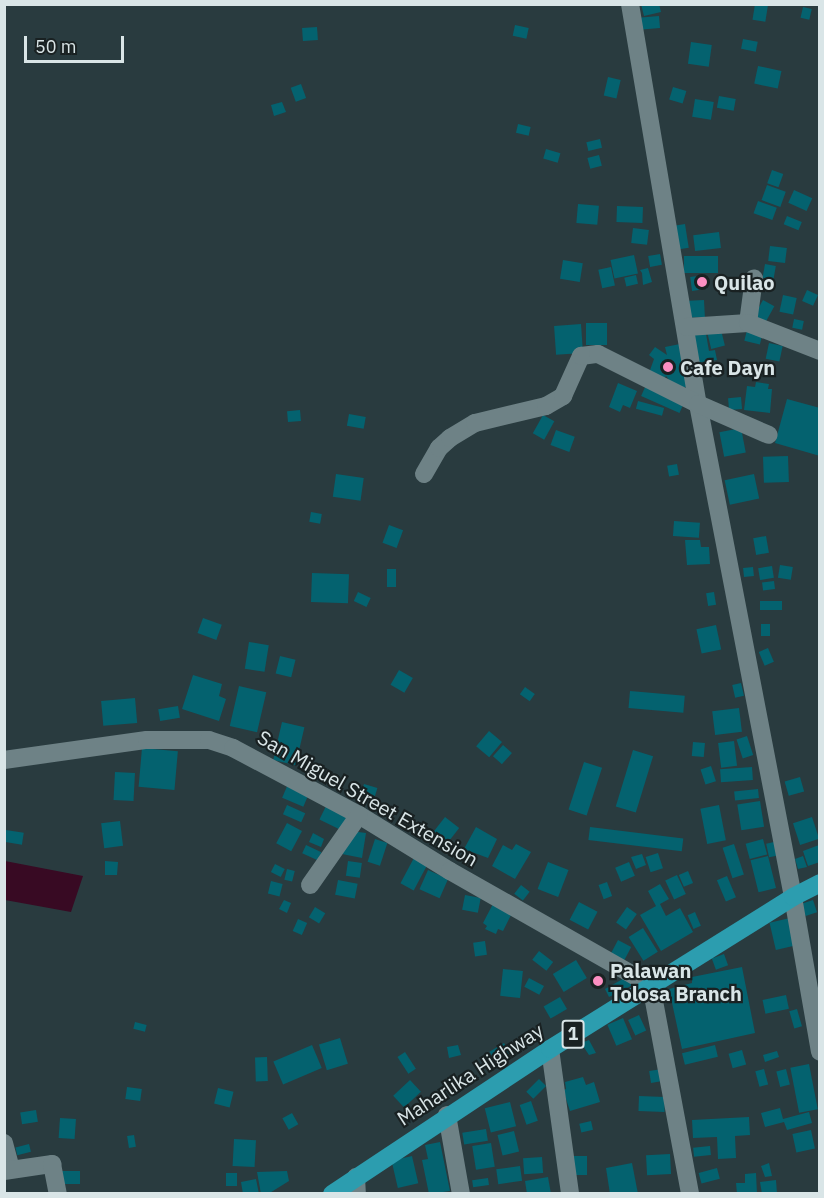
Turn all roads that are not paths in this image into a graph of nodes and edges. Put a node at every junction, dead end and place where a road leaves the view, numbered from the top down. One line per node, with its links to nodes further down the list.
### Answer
1 (630, 4): 4 (street)
2 (754, 278): 3 (street)
3 (748, 323): 4 (street); 5 (street)
4 (687, 327): 6 (street)
5 (819, 351)
6 (699, 404): 7 (street); 8 (street); 13 (street)
7 (769, 435)
8 (424, 474)
9 (4, 760): 10 (street, San Miguel Street Extension)
10 (359, 815): 12 (street); 15 (street, San Miguel Street Extension)
11 (819, 883): 13 (highway, Maharlika Highway / 1)
12 (310, 885)
13 (793, 897): 14 (street); 15 (highway, Maharlika Highway / 1)
14 (812, 962): 17 (street)
15 (651, 985): 16 (highway, Maharlika Highway / 1); 26 (street)
16 (550, 1049): 18 (highway, Maharlika Highway / 1); 25 (street)
17 (819, 1052)
18 (447, 1115): 21 (highway, Maharlika Highway / 1); 24 (street)
19 (4, 1143): 20 (street)
20 (8, 1170): 22 (street)
21 (357, 1186): 23 (highway, Maharlika Highway / 1)
22 (58, 1194)
23 (332, 1194)
24 (461, 1194)
25 (570, 1194)
26 (690, 1194)

